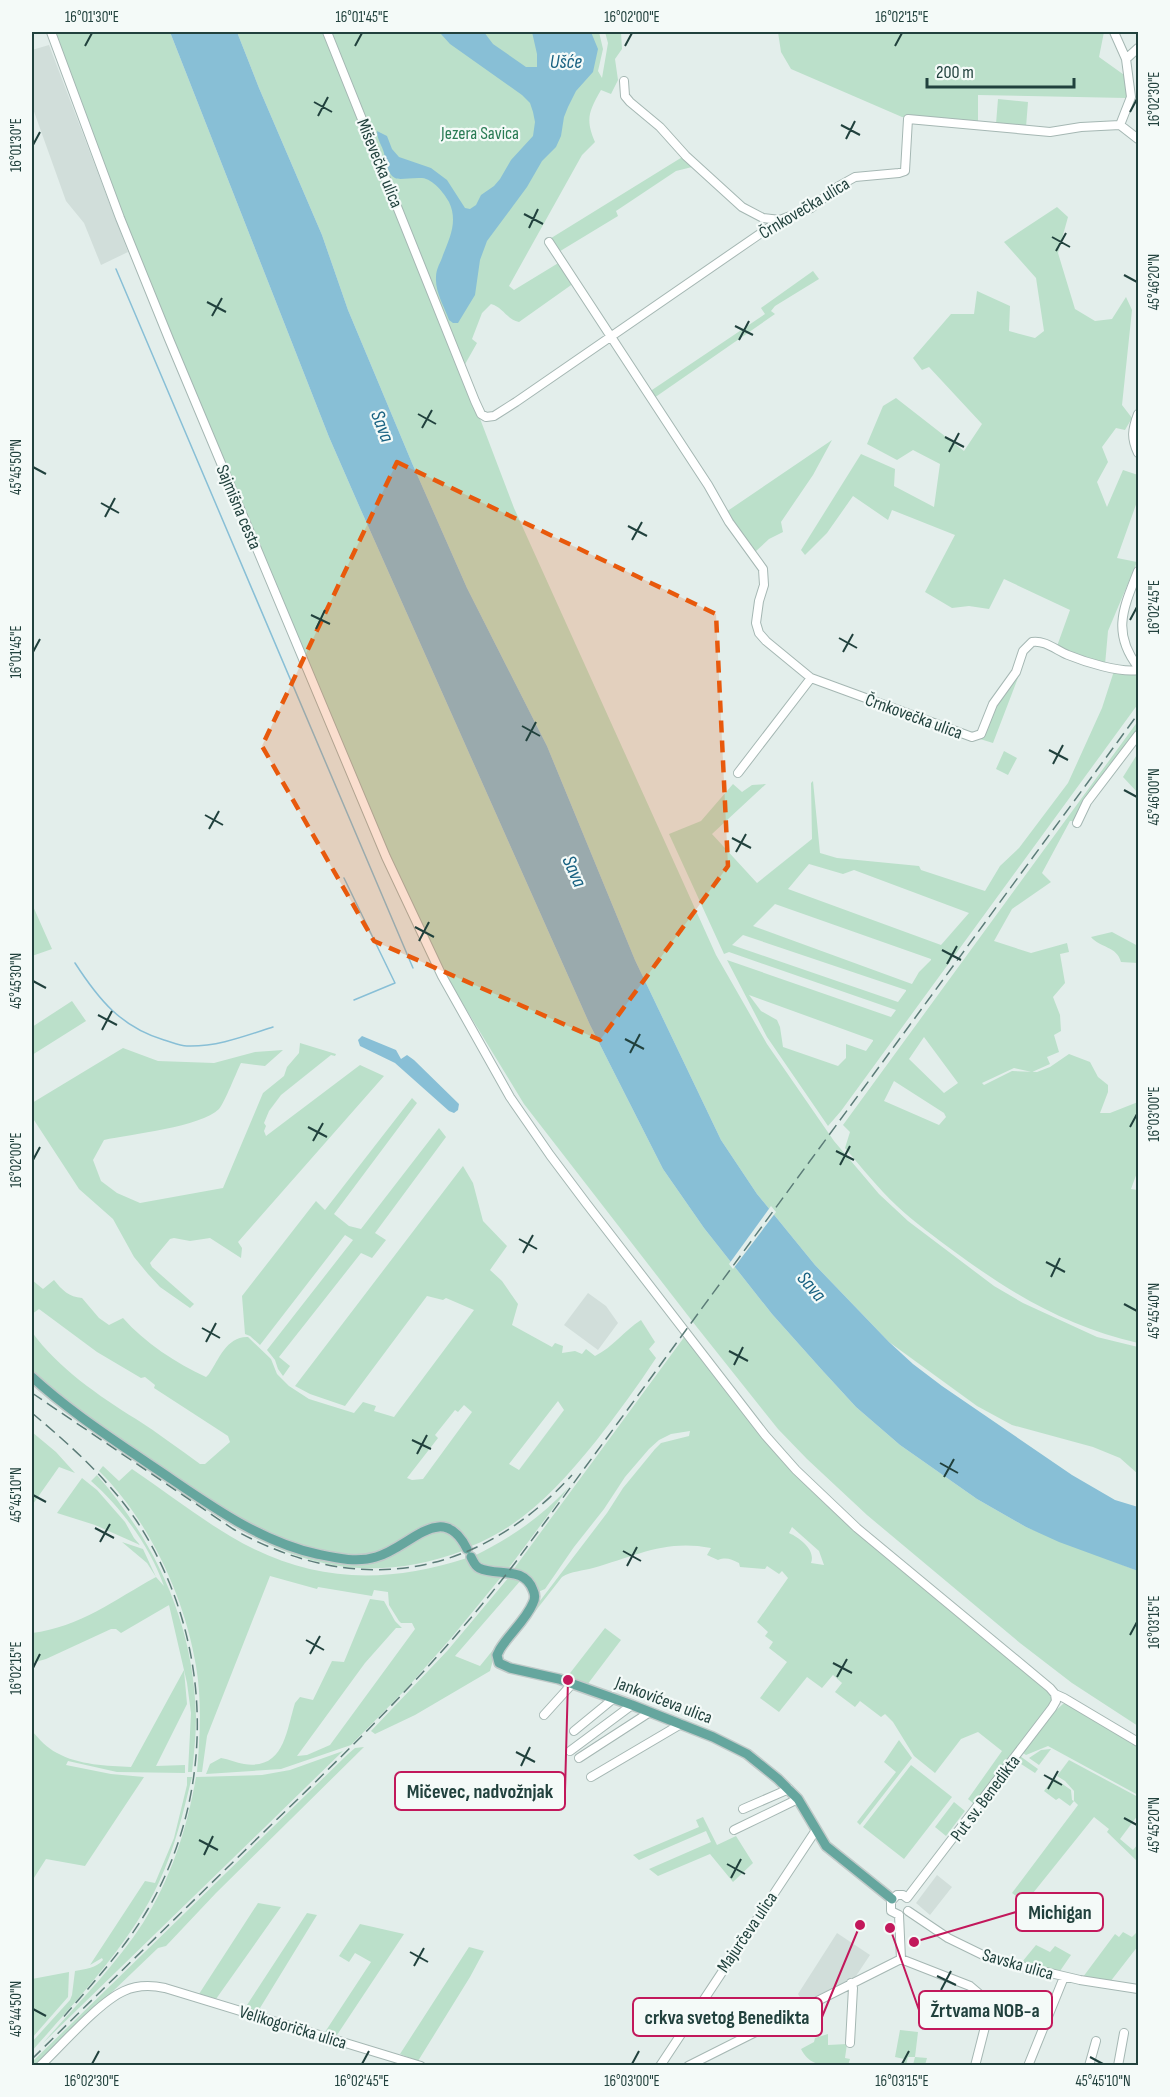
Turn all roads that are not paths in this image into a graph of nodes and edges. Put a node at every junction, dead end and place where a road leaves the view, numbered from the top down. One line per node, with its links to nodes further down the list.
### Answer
1 (51, 32): 23 (street, Sajmišna cesta)
2 (327, 32): 12 (street, Miševečka ulica)
3 (1114, 32): 5 (street)
4 (1138, 48): 5 (street)
5 (1126, 59): 7 (street)
6 (624, 81): 9 (street)
7 (1119, 125): 8 (street); 9 (street, Črnkovečka ulica)
8 (1138, 140)
9 (780, 220): 11 (street, Črnkovečka ulica)
10 (549, 242): 11 (street, Črnkovečka ulica)
11 (611, 338): 12 (street, Črnkovečka ulica); 17 (street, Črnkovečka ulica)
12 (481, 414)
13 (1138, 414): 14 (street)
14 (1138, 453)
15 (1138, 571): 16 (street)
16 (1138, 668): 17 (street, Črnkovečka ulica)
17 (811, 678): 19 (street)
18 (1138, 735): 20 (street)
19 (738, 773)
20 (1077, 823)
21 (32, 1377): 22 (main road, Jankovićeva ulica)
22 (572, 1684): 24 (main road, Jankovićeva ulica); 27 (street)
23 (1055, 1695): 30 (street, Sajmišna cesta); 39 (street, Put sv. Benedikta)
24 (614, 1699): 25 (main road, Jankovićeva ulica); 29 (street)
25 (632, 1705): 26 (main road, Jankovićeva ulica); 31 (street)
26 (650, 1712): 28 (main road, Jankovićeva ulica); 32 (street)
27 (544, 1715)
28 (681, 1724): 33 (street); 34 (main road, Jankovićeva ulica)
29 (574, 1731)
30 (1138, 1742)
31 (570, 1750)
32 (579, 1758)
33 (591, 1777)
34 (789, 1789): 35 (main road, Jankovićeva ulica); 36 (street)
35 (798, 1799): 37 (street); 38 (main road, Jankovićeva ulica)
36 (743, 1809)
37 (734, 1830)
38 (816, 1830): 40 (main road, Jankovićeva ulica); 52 (street, Majurčeva ulica)
39 (907, 1898): 40 (street); 41 (street)
40 (892, 1899): 42 (street)
41 (908, 1911): 42 (street); 44 (street, Savska ulica)
42 (899, 1916): 43 (street)
43 (901, 1959): 45 (street); 54 (street)
44 (1064, 1977): 46 (street, Savska ulica); 55 (street)
45 (851, 1983): 49 (street); 53 (street)
46 (1138, 1989)
47 (1124, 2033): 57 (street)
48 (1096, 2041): 56 (street)
49 (850, 2043)
50 (40, 2066): 51 (street, Velikogorička ulica)
51 (421, 2066)
52 (660, 2066)
53 (688, 2066)
54 (975, 2066)
55 (1028, 2066)
56 (1089, 2066)
57 (1118, 2066)

